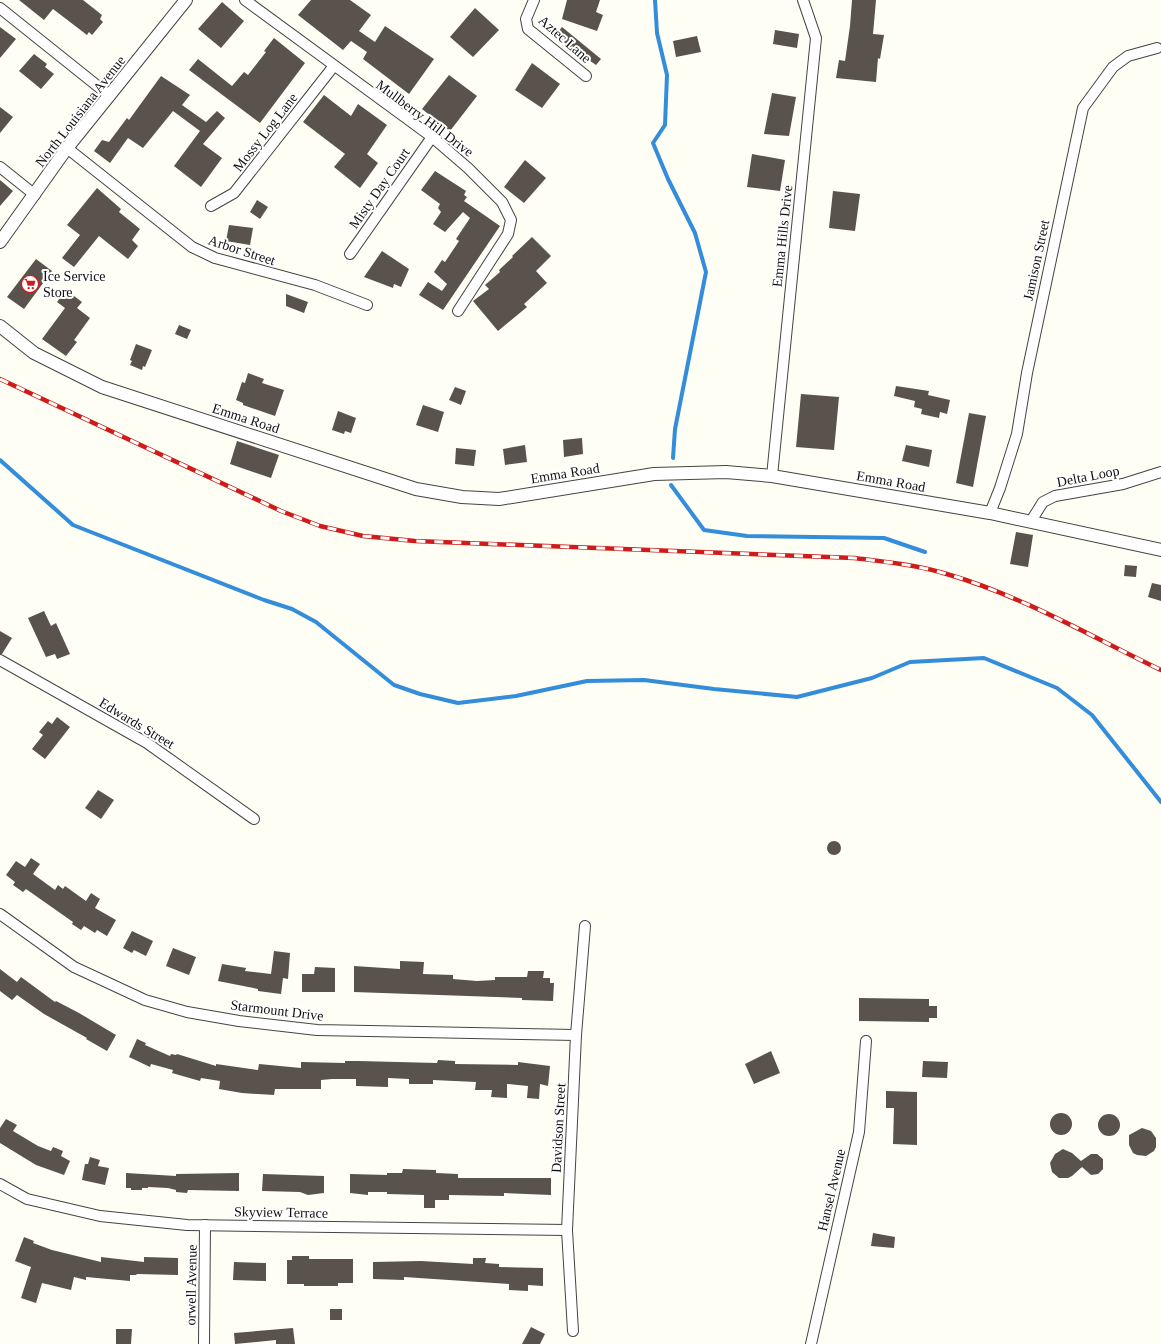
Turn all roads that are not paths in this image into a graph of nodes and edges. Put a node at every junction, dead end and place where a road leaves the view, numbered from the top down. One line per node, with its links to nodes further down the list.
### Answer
1 (186, 0): 9 (street, North Louisiana Avenue)
2 (245, 0): 7 (street, Mullberry Hill Drive)
3 (534, 0): 8 (street, Aztec Lane)
4 (803, 0): 21 (street, Emma Hills Drive)
5 (0, 8): 9 (street)
6 (1157, 48): 22 (street, Jamison Street)
7 (333, 67): 10 (street, Mullberry Hill Drive); 14 (street, Mossy Log Lane)
8 (586, 76)
9 (110, 96): 11 (street, North Louisiana Avenue)
10 (432, 137): 16 (street, Misty Day Court); 18 (street, Mullberry Hill Drive)
11 (67, 148): 13 (street, North Louisiana Avenue); 17 (street, Arbor Street)
12 (0, 167): 13 (street)
13 (35, 195): 15 (street, North Louisiana Avenue)
14 (211, 206)
15 (0, 242)
16 (350, 254)
17 (367, 305)
18 (458, 311)
19 (0, 326): 21 (street, Emma Road)
20 (1161, 472): 23 (street, Delta Loop)
21 (772, 476): 22 (street, Emma Road)
22 (990, 513): 23 (street, Emma Road)
23 (1031, 521): 24 (street, Emma Road)
24 (1161, 550)
25 (0, 660): 26 (street, Edwards Street)
26 (254, 819)
27 (0, 914): 29 (street, Starmount Drive)
28 (584, 926): 29 (street, Davidson Street)
29 (576, 1035): 33 (street, Davidson Street)
30 (866, 1041): 36 (street, Hansel Avenue)
31 (0, 1184): 32 (street, Skyview Terrace)
32 (206, 1226): 33 (street, Skyview Terrace); 35 (street, orwell Avenue)
33 (567, 1230): 34 (street, Davidson Street)
34 (573, 1331)
35 (204, 1344)
36 (811, 1344)

